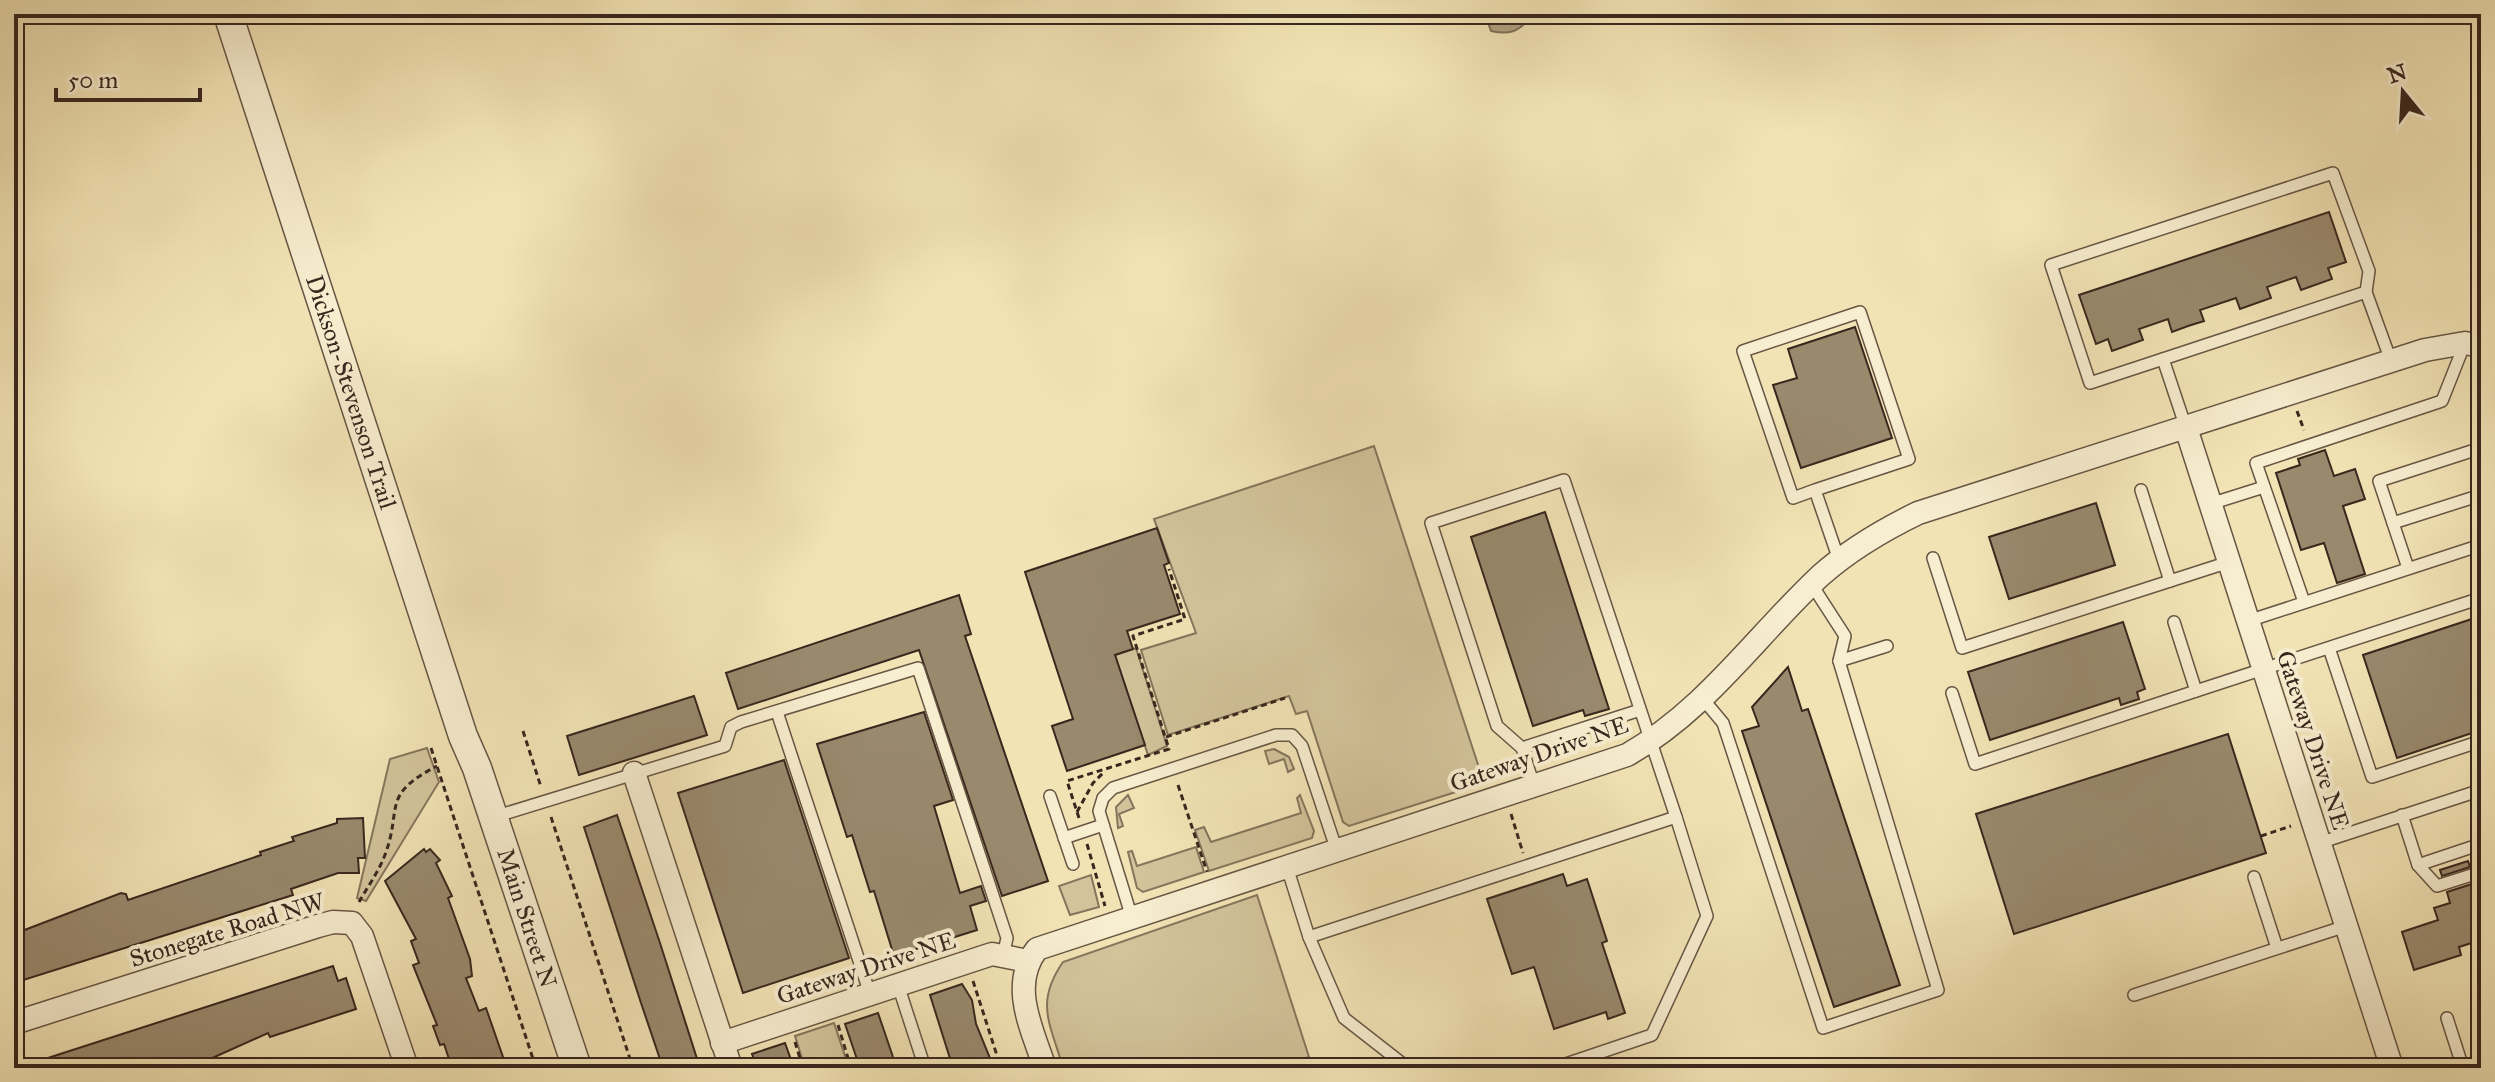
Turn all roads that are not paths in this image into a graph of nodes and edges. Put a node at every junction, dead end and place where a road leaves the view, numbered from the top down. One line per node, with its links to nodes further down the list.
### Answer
1 (228, 14): 37 (street, Dickson-Stevenson Trail)
2 (2366, 292): 4 (lane); 4 (lane); 5 (lane)
3 (2473, 345): 5 (street, Gateway Drive NE); 8 (lane)
4 (2163, 359): 6 (lane)
5 (2391, 361): 6 (street, Gateway Drive NE)
6 (2186, 428): 12 (street, Gateway Drive NE); 16 (street, Gateway Drive NE)
7 (2481, 448): 13 (lane)
8 (2264, 487): 12 (lane); 22 (lane)
9 (1815, 490): 9 (lane); 16 (lane)
10 (2141, 490): 19 (lane)
11 (2481, 495): 13 (lane)
12 (2210, 504): 17 (street, Gateway Drive NE)
13 (2393, 523): 18 (lane)
14 (2481, 545): 18 (lane)
15 (1933, 558): 19 (lane)
16 (1839, 560): 20 (street, Gateway Drive NE)
17 (2229, 562): 19 (lane); 23 (street, Gateway Drive NE)
18 (2408, 568): 22 (lane)
19 (2170, 581)
20 (1812, 585): 27 (lane); 31 (street, Gateway Drive NE)
21 (2481, 598): 26 (lane)
22 (2304, 602): 23 (lane)
23 (2248, 621): 28 (street, Gateway Drive NE)
24 (2174, 622): 29 (lane)
25 (1887, 646): 27 (lane)
26 (2329, 648): 28 (lane); 35 (lane)
27 (1839, 661): 31 (lane)
28 (2263, 669): 29 (lane); 47 (street, Gateway Drive NE)
29 (2196, 691): 30 (lane)
30 (1952, 693)
31 (1703, 699): 34 (street, Gateway Drive NE)
32 (1640, 710): 34 (lane); 36 (lane); 36 (lane)
33 (777, 712): 38 (lane); 59 (lane); 62 (lane)
34 (1651, 741): 39 (street, Gateway Drive NE); 44 (lane)
35 (2481, 741)
36 (1522, 748): 39 (lane)
37 (477, 768): 43 (street, Main Street N)
38 (634, 773): 43 (lane); 66 (street)
39 (1534, 786): 49 (street, Gateway Drive NE)
40 (2481, 790): 42 (lane)
41 (1050, 796): 46 (lane)
42 (2402, 815): 47 (lane); 51 (lane)
43 (494, 817): 68 (street, Main Street N)
44 (1676, 817): 57 (lane); 73 (lane)
45 (1103, 825): 46 (lane); 49 (lane); 55 (lane)
46 (1064, 838): 50 (lane)
47 (2319, 843): 56 (street, Gateway Drive NE)
48 (2481, 844): 51 (lane)
49 (1337, 851): 52 (street, Gateway Drive NE)
50 (1073, 864)
51 (2418, 865): 53 (lane)
52 (1287, 867): 55 (street, Gateway Drive NE); 57 (lane)
53 (2481, 872)
54 (2254, 877): 58 (lane)
55 (1121, 921): 60 (street, Gateway Drive NE)
56 (2346, 926): 58 (lane); 74 (street, Gateway Drive NE)
57 (1309, 937): 72 (lane)
58 (2277, 948): 63 (lane)
59 (1003, 956): 60 (street, Gateway Drive NE); 61 (street, Gateway Drive NE)
60 (1028, 961): 71 (street)
61 (898, 985): 62 (street, Gateway Drive NE); 70 (lane)
62 (870, 994): 66 (street, Gateway Drive NE)
63 (2134, 995)
64 (2447, 1018): 75 (lane)
65 (14, 1023): 67 (street, Stonegate Road NW)
66 (722, 1043): 69 (street)
67 (407, 1068)
68 (577, 1068)
69 (731, 1068)
70 (925, 1068)
71 (1045, 1068)
72 (1408, 1068)
73 (1554, 1068)
74 (2392, 1068)
75 (2463, 1068)

